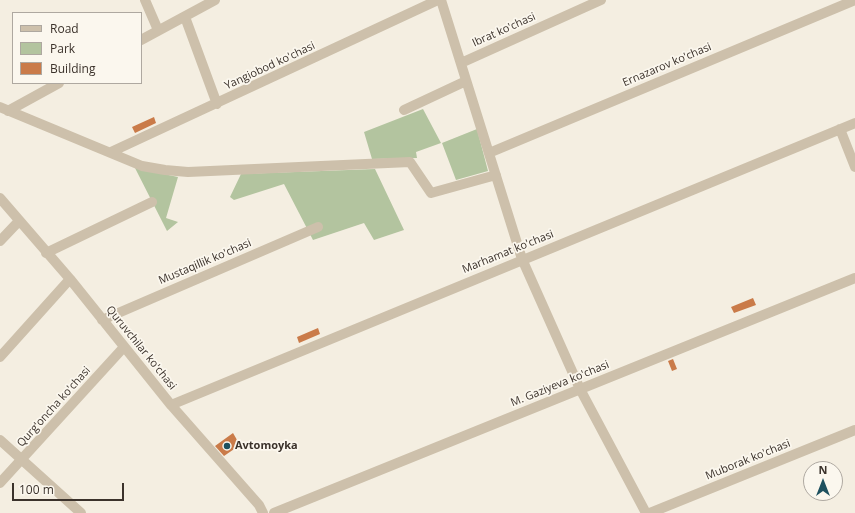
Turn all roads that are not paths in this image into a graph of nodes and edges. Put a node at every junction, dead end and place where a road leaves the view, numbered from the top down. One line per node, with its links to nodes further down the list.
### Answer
1 (145, 0): 7 (street)
2 (216, 0): 6 (street)
3 (439, 0): 9 (street); 12 (street, Yangiobod ko'chasi)
4 (601, 0): 9 (street, Ibrat ko'chasi)
5 (855, 0): 18 (street, Ernazarov ko'chasi)
6 (184, 16): 7 (street); 12 (street)
7 (158, 30): 8 (street)
8 (142, 39)
9 (461, 63): 10 (street)
10 (466, 81): 14 (street); 18 (street)
11 (57, 84): 13 (street)
12 (217, 104): 17 (street, Yangiobod ko'chasi)
13 (4, 109): 17 (street)
14 (404, 110)
15 (855, 123): 16 (street, Marhamat ko'chasi)
16 (840, 129): 19 (street); 27 (street, Marhamat ko'chasi)
17 (111, 152): 20 (street)
18 (489, 152): 20 (street)
19 (855, 167)
20 (496, 176): 27 (street)
21 (0, 198): 23 (street, Quruvchilar ko'chasi)
22 (152, 202): 26 (street)
23 (19, 221): 25 (street); 26 (street, Quruvchilar ko'chasi)
24 (318, 227): 30 (street, Mustaqillik ko'chasi)
25 (0, 240)
26 (46, 253): 29 (street, Quruvchilar ko'chasi)
27 (522, 260): 33 (street); 34 (street, Marhamat ko'chasi)
28 (855, 278): 33 (street, M. Gaziyeva ko'chasi)
29 (70, 279): 30 (street, Quruvchilar ko'chasi); 32 (street)
30 (102, 320): 31 (street, Quruvchilar ko'chasi)
31 (124, 347): 34 (street, Quruvchilar ko'chasi); 37 (street, Qurg'oncha ko'chasi)
32 (0, 357)
33 (580, 389): 41 (street, M. Gaziyeva ko'chasi); 42 (street)
34 (171, 405): 40 (street, Quruvchilar ko'chasi)
35 (855, 430): 43 (street, Muborak ko'chasi)
36 (0, 440): 37 (street)
37 (22, 460): 38 (street, Qurg'oncha ko'chasi); 39 (street)
38 (0, 483)
39 (81, 513)
40 (263, 513)
41 (274, 513)
42 (646, 513)
43 (650, 513)

